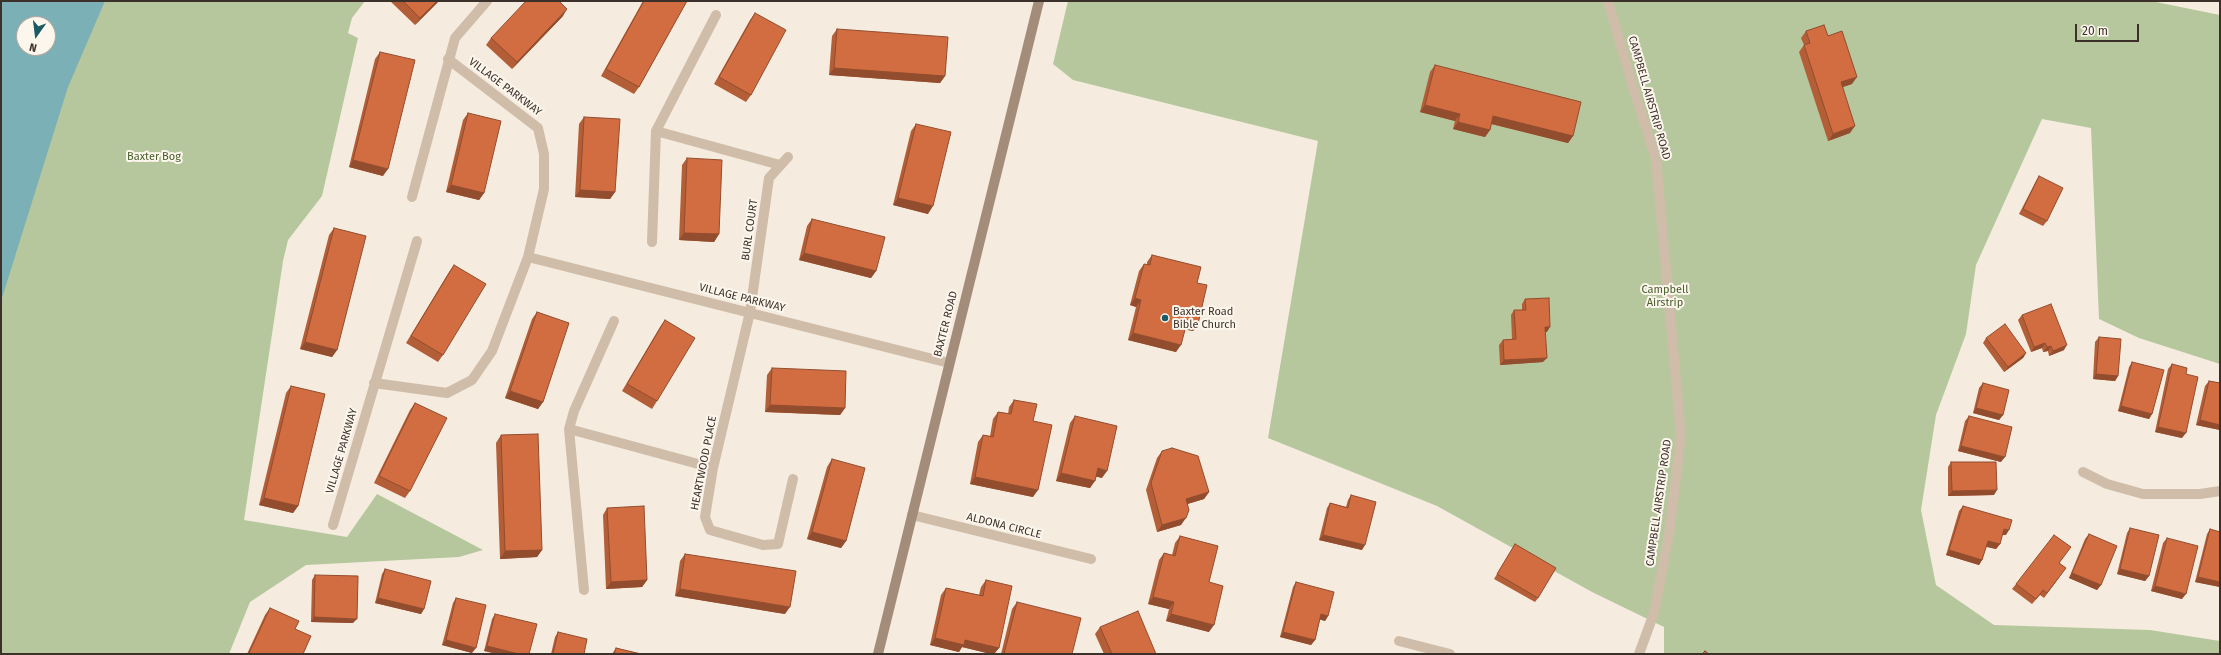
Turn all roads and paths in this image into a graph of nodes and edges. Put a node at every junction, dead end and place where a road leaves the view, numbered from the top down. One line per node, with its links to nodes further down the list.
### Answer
1 (487, 1): 5 (street)
2 (1039, 1): 15 (street, BAXTER ROAD)
3 (1608, 1): 29 (street, CAMPBELL AIRSTRIP ROAD)
4 (716, 15): 6 (street)
5 (448, 59): 9 (street); 12 (street, VILLAGE PARKWAY)
6 (656, 131): 8 (street); 11 (street)
7 (788, 157): 8 (street, BURL COURT)
8 (780, 165): 13 (street, BURL COURT)
9 (412, 198)
10 (417, 241): 16 (street, VILLAGE PARKWAY)
11 (652, 242)
12 (528, 256): 13 (street, VILLAGE PARKWAY); 16 (street, VILLAGE PARKWAY)
13 (750, 312): 15 (street, VILLAGE PARKWAY); 18 (street, HEARTWOOD PLACE)
14 (614, 321): 17 (street)
15 (949, 363): 22 (street, BAXTER ROAD)
16 (374, 383): 23 (street, VILLAGE PARKWAY)
17 (569, 429): 18 (street); 25 (street)
18 (713, 468): 20 (street, HEARTWOOD PLACE)
19 (2083, 472): 21 (street)
20 (793, 479)
21 (2220, 491)
22 (912, 516): 24 (street, ALDONA CIRCLE); 27 (street, BAXTER ROAD)
23 (332, 525)
24 (1091, 559)
25 (584, 590)
26 (1399, 641): 28 (street)
27 (878, 654)
28 (1450, 654)
29 (1640, 654)

